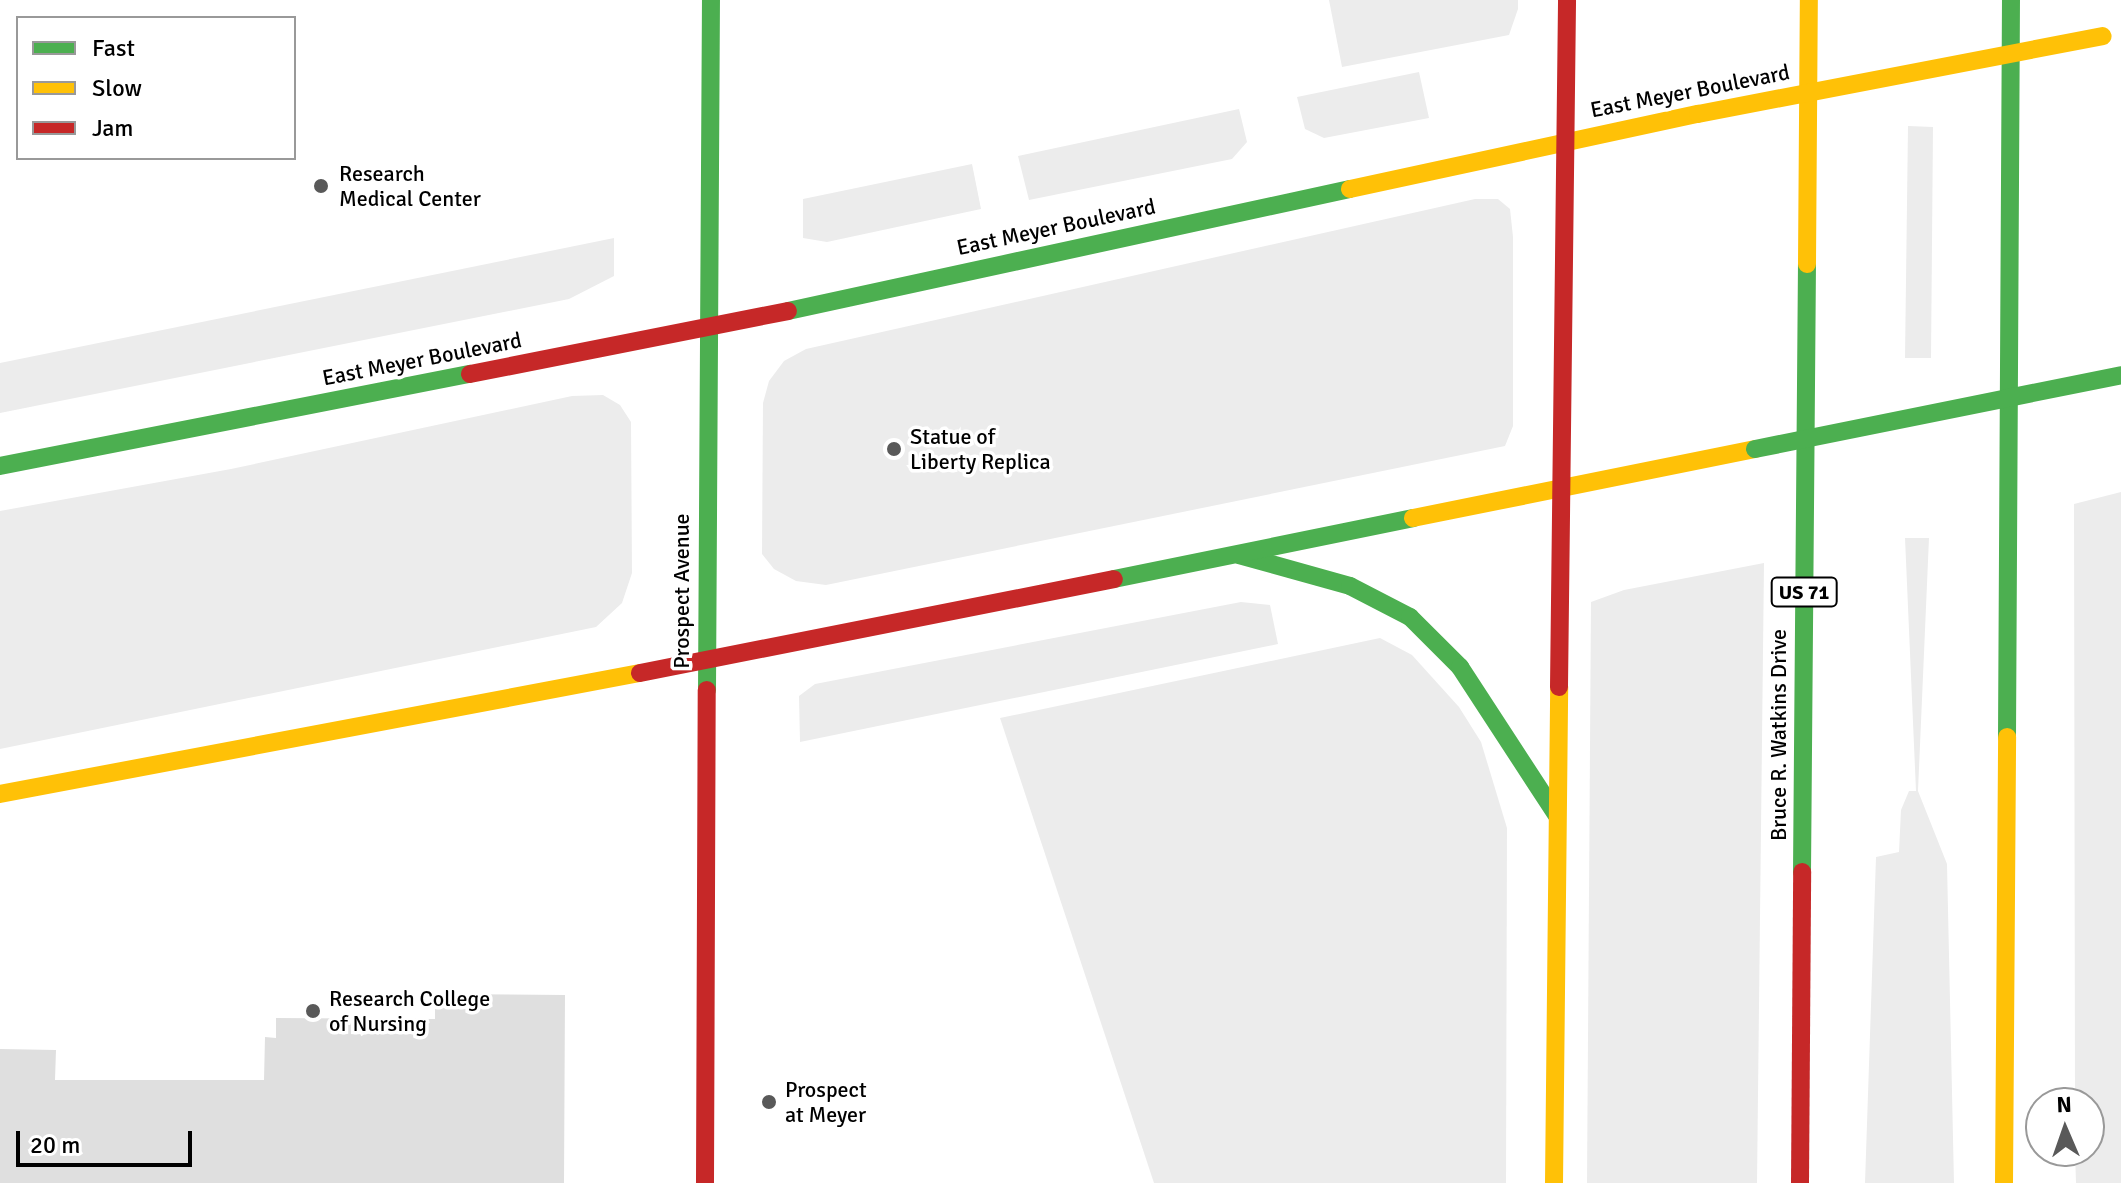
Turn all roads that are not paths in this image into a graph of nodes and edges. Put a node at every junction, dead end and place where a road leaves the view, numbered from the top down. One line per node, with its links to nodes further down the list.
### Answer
1 (711, 0): 7 (main road, Prospect Avenue)
2 (1567, 0): 6 (main road)
3 (1809, 0): 17 (main road, Bruce R. Watkins Drive / US 71)
4 (2011, 0): 18 (main road)
5 (2112, 34): 6 (main road, East Meyer Boulevard, bridge)
6 (1567, 139): 7 (main road, East Meyer Boulevard); 10 (main road)
7 (709, 328): 9 (main road, East Meyer Boulevard); 12 (main road, Prospect Avenue)
8 (2121, 375): 10 (main road, bridge)
9 (0, 466)
10 (1558, 486): 11 (main road); 14 (main road)
11 (1239, 555): 12 (main road); 14 (main road)
12 (705, 661): 13 (main road); 15 (main road, Prospect Avenue)
13 (0, 794)
14 (1556, 814): 16 (main road)
15 (705, 1183)
16 (1554, 1183)
17 (1800, 1183)
18 (2004, 1183)

